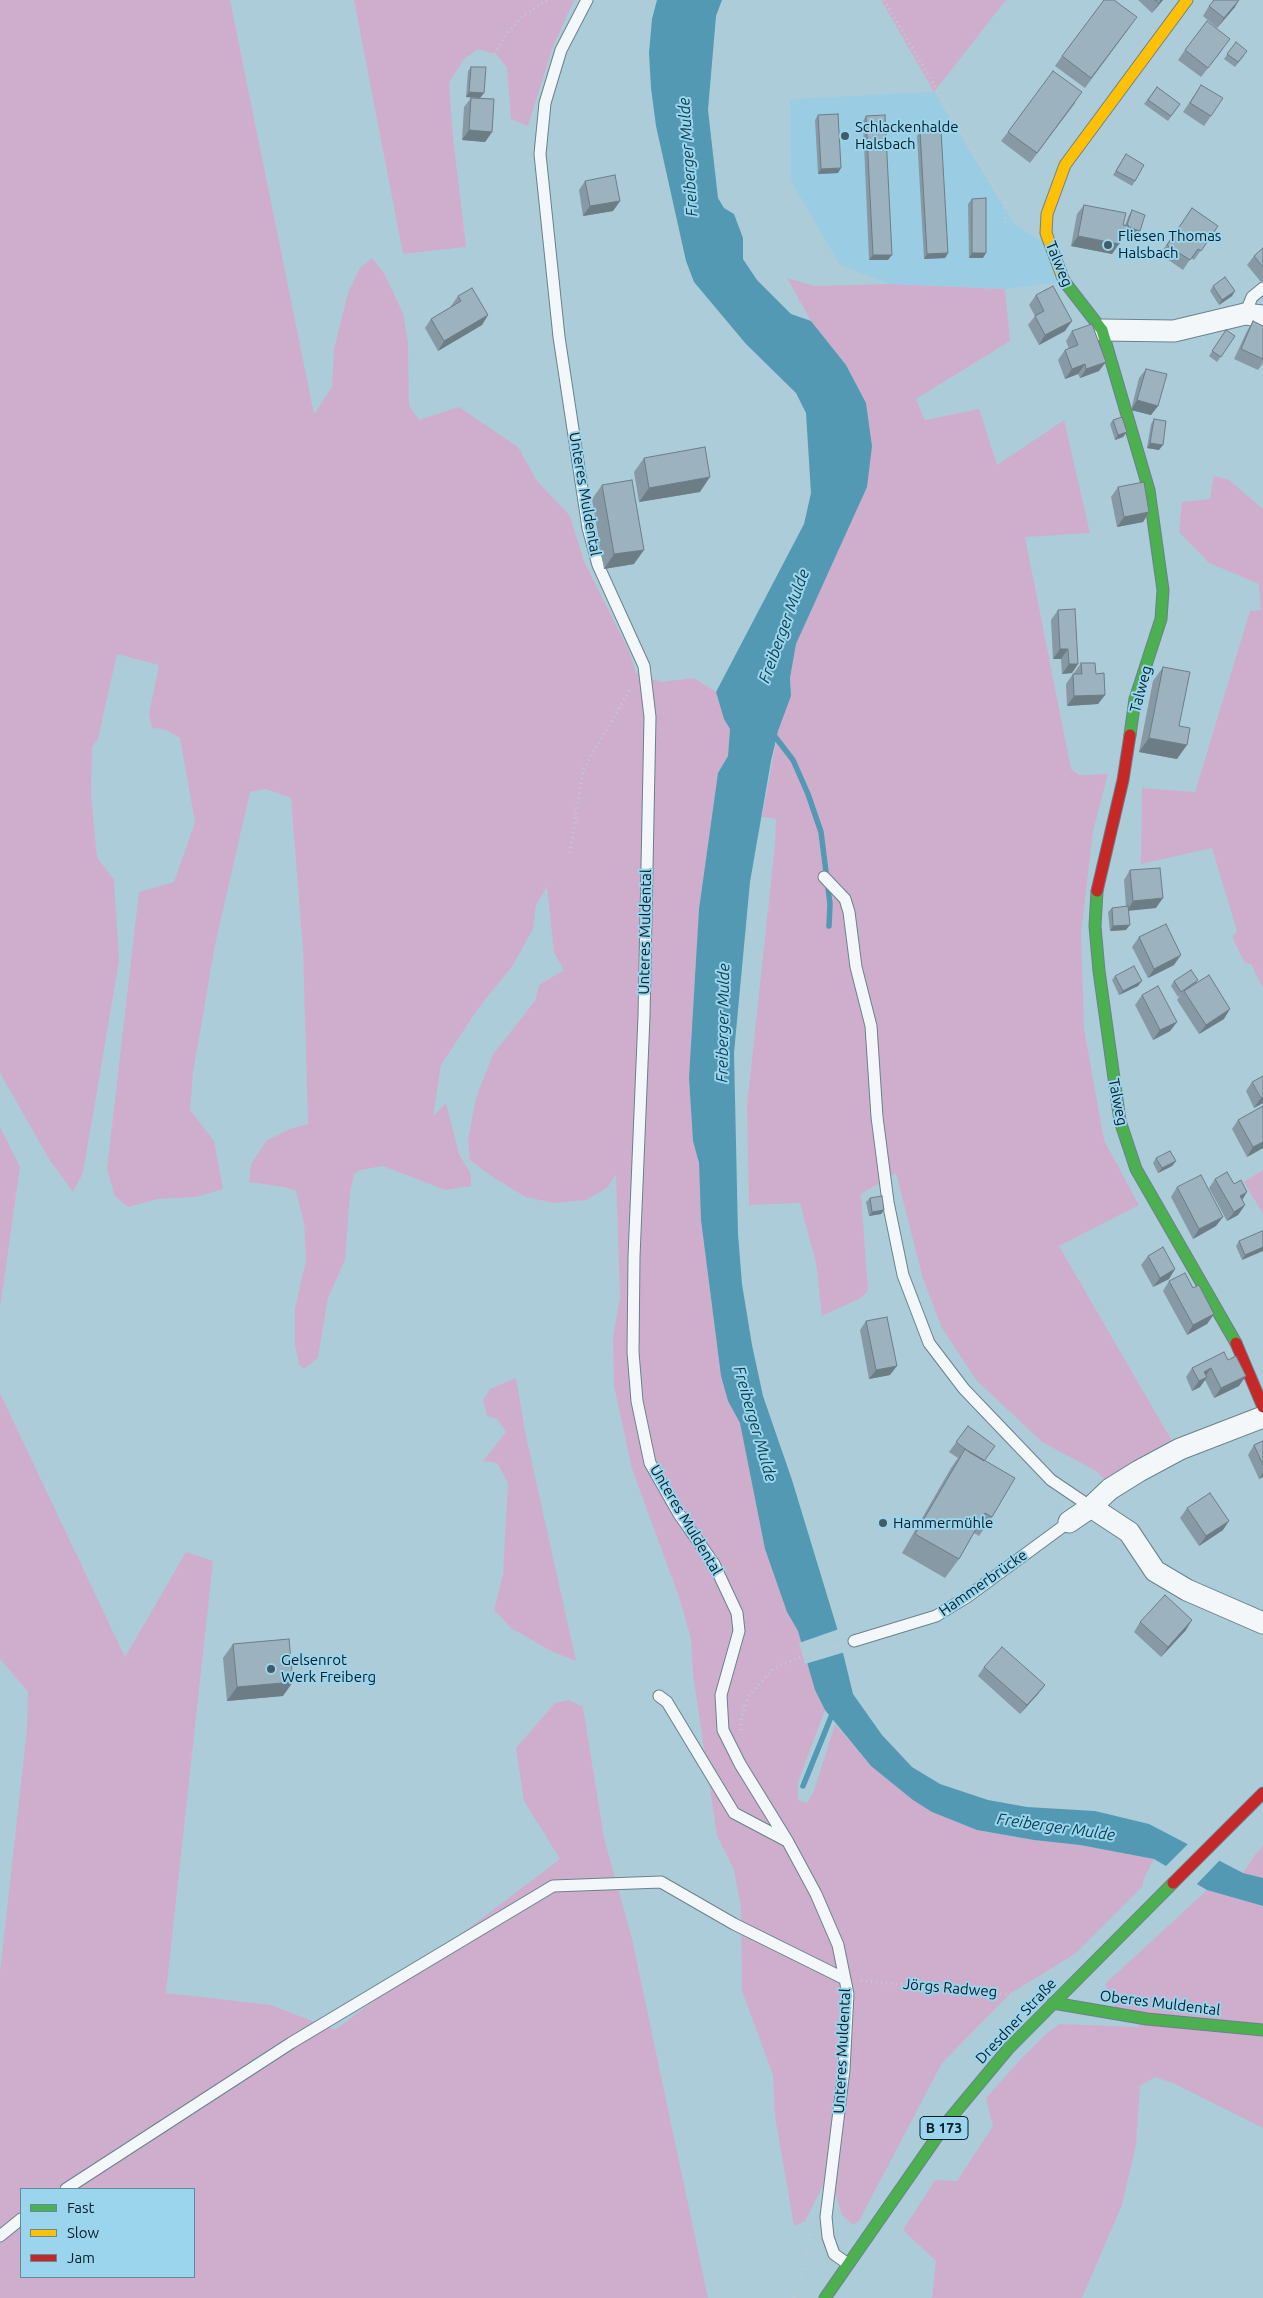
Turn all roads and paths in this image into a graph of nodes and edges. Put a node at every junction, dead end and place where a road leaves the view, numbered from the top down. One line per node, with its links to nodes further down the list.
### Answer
1 (547, 0): 5 (path)
2 (586, 0): 10 (lane, Unteres Muldental)
3 (884, 0): 6 (path)
4 (1187, 0): 9 (street, Talweg)
5 (492, 58)
6 (1005, 223)
7 (1263, 288): 8 (lane)
8 (1254, 315): 9 (street)
9 (1102, 330): 13 (street, Talweg)
10 (644, 666): 11 (path); 20 (lane, Unteres Muldental)
11 (570, 853)
12 (824, 877): 15 (lane)
13 (1263, 1407)
14 (1263, 1417): 15 (street)
15 (1091, 1506): 16 (street); 17 (street)
16 (1069, 1522): 18 (lane, Hammerbrücke)
17 (1263, 1623)
18 (854, 1641): 20 (path)
19 (659, 1696): 22 (lane)
20 (740, 1764): 22 (lane, Unteres Muldental)
21 (1263, 1794): 24 (street, Dresdner Straße / B 173)
22 (788, 1842): 23 (lane, Unteres Muldental)
23 (846, 1979): 24 (path, Jörgs Radweg); 26 (lane); 27 (lane, Unteres Muldental)
24 (1053, 2003): 25 (street, Oberes Muldental); 30 (street, Dresdner Straße / B 173)
25 (1263, 2030)
26 (68, 2188)
27 (826, 2217): 30 (lane, Unteres Muldental); 31 (path)
28 (20, 2220): 29 (lane)
29 (0, 2236)
30 (848, 2264): 32 (street, Dresdner Straße / B 173)
31 (794, 2298)
32 (825, 2298)

